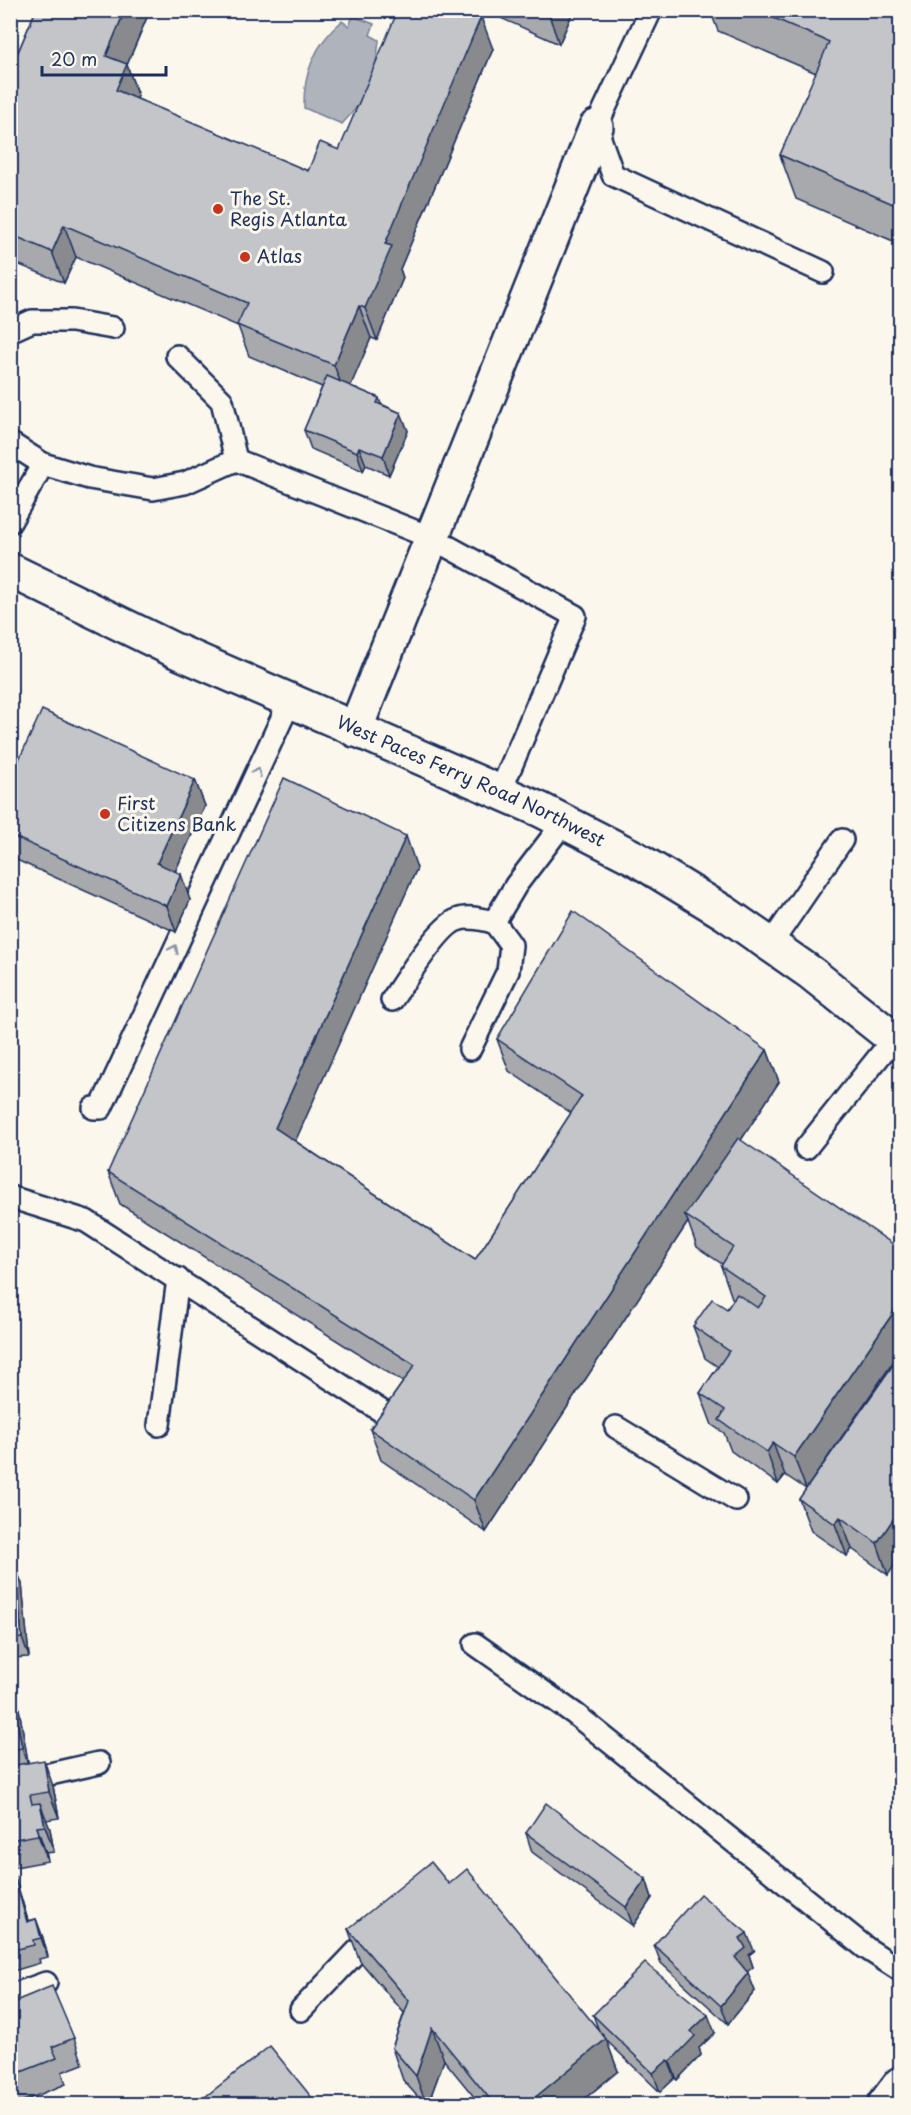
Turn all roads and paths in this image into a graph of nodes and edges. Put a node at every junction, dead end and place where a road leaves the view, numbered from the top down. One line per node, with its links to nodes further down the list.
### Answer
1 (651, 10): 2 (lane)
2 (596, 127): 3 (lane); 11 (main road)
3 (823, 272)
4 (113, 327): 5 (lane)
5 (10, 331)
6 (177, 356): 8 (lane)
7 (10, 443): 9 (lane)
8 (236, 460): 9 (lane); 11 (lane)
9 (43, 464): 10 (lane)
10 (10, 522)
11 (432, 538): 14 (main road); 15 (lane)
12 (10, 570): 13 (main road, West Paces Ferry Road Northwest)
13 (290, 701): 14 (main road, West Paces Ferry Road Northwest); 23 (lane, one-way to 13)
14 (355, 730): 15 (main road, West Paces Ferry Road Northwest)
15 (500, 792): 16 (main road, West Paces Ferry Road Northwest)
16 (564, 822): 18 (lane); 19 (main road, West Paces Ferry Road Northwest)
17 (842, 840): 19 (lane)
18 (494, 922): 20 (lane); 22 (lane)
19 (770, 945): 21 (main road, West Paces Ferry Road Northwest)
20 (392, 1000)
21 (897, 1041): 24 (lane)
22 (470, 1048)
23 (94, 1108)
24 (806, 1148)
25 (10, 1197): 26 (lane)
26 (178, 1279): 27 (lane); 28 (lane)
27 (386, 1414)
28 (159, 1425)
29 (616, 1427): 30 (lane)
30 (736, 1500)
31 (475, 1644): 35 (lane)
32 (99, 1763): 33 (lane)
33 (10, 1783)
34 (392, 1921): 38 (lane)
35 (900, 1970)
36 (46, 1983): 37 (lane)
37 (10, 1996)
38 (301, 2010)
39 (900, 2084): 40 (main road)
40 (885, 2104)

